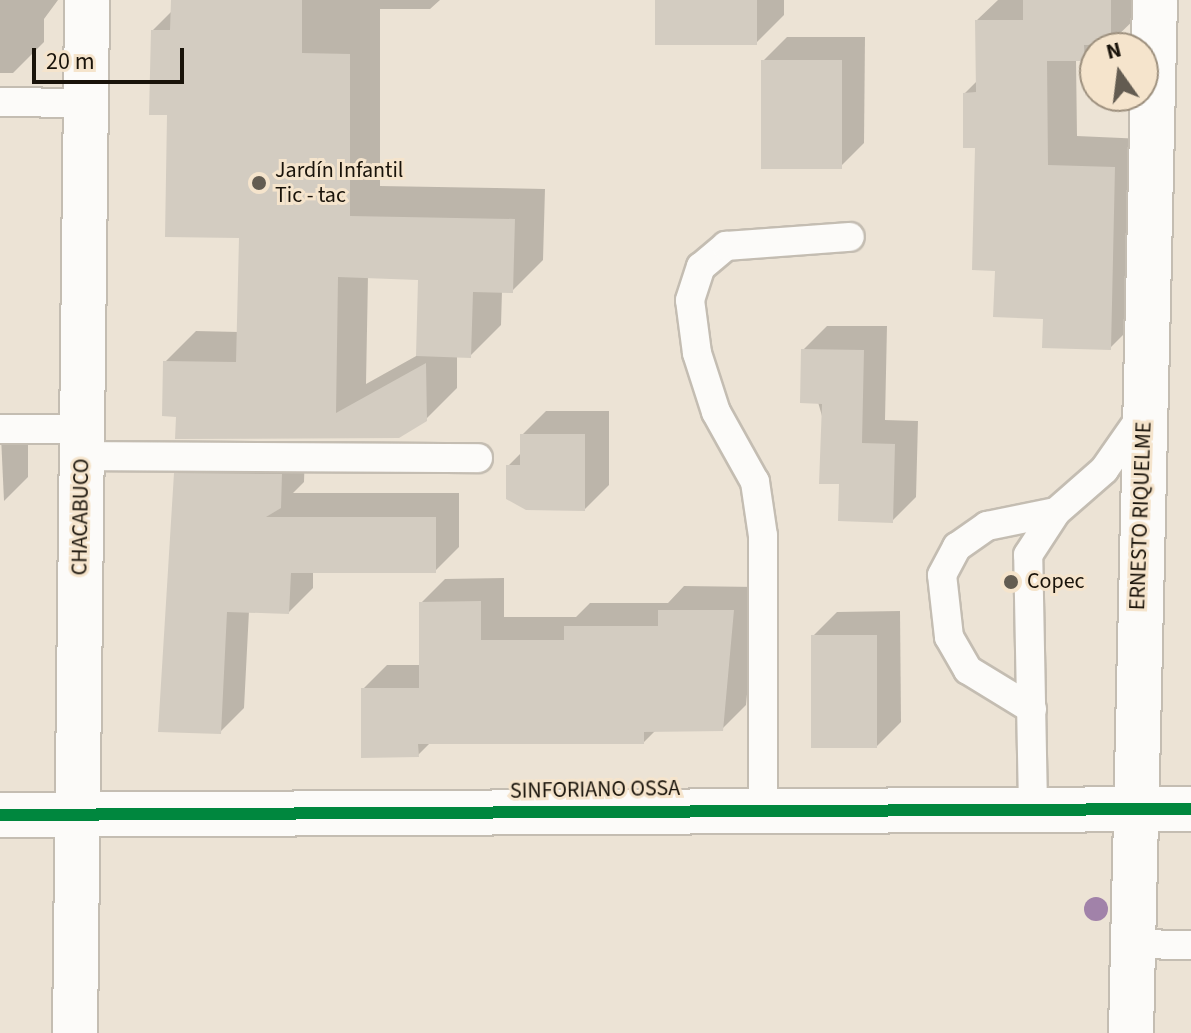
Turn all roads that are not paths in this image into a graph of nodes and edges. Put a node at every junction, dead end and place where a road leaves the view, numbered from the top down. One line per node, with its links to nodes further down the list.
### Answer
1 (87, 0): 4 (main road, CHACABUCO)
2 (1155, 0): 6 (main road, ERNESTO RIQUELME)
3 (0, 102): 4 (lane)
4 (86, 103): 8 (main road, CHACABUCO)
5 (850, 237): 13 (lane)
6 (1144, 414): 10 (lane); 14 (main road, ERNESTO RIQUELME)
7 (0, 429): 8 (lane)
8 (82, 443): 9 (lane); 17 (main road, CHACABUCO)
9 (478, 458)
10 (1056, 512): 11 (lane); 11 (lane)
11 (1032, 709): 12 (lane)
12 (1033, 806): 13 (main road, SINFORIANO OSSA); 14 (main road, SINFORIANO OSSA)
13 (763, 808): 17 (main road, SINFORIANO OSSA)
14 (1133, 809): 15 (main road, SINFORIANO OSSA); 18 (main road, ERNESTO RIQUELME)
15 (1191, 809)
16 (0, 815): 17 (main road, SINFORIANO OSSA)
17 (78, 815): 20 (main road, CHACABUCO)
18 (1132, 944): 19 (lane); 21 (main road, ERNESTO RIQUELME)
19 (1191, 945)
20 (75, 1033)
21 (1131, 1033)

